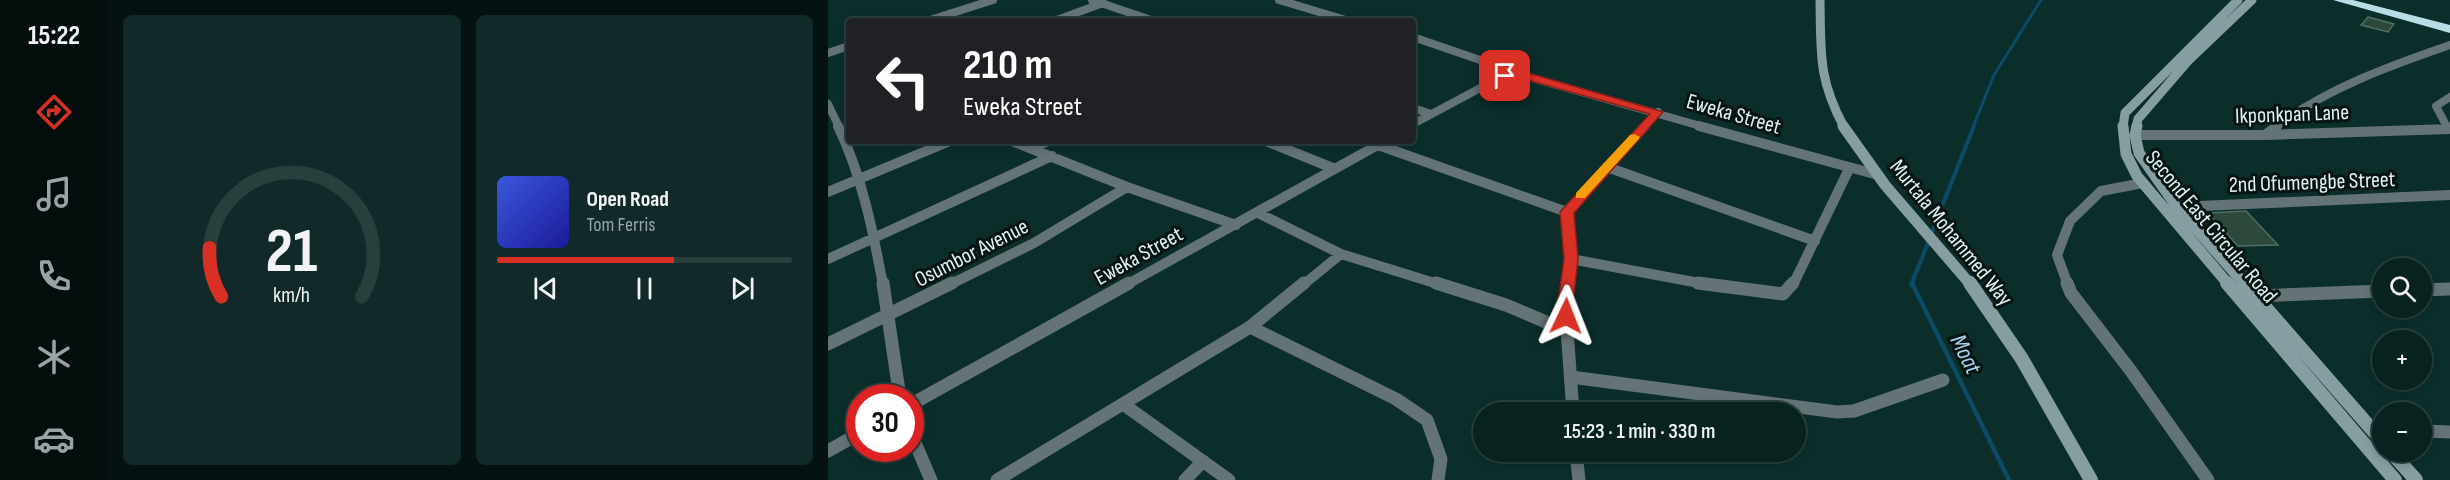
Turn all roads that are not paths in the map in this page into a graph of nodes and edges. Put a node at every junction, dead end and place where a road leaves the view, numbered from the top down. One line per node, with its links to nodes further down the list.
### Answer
1 (993, 0): 11 (street)
2 (1092, 0): 10 (street)
3 (1122, 0): 10 (street)
4 (1279, 0): 14 (street)
5 (1820, 0): 44 (main road, Murtala Mohammed Way)
6 (2238, 0): 46 (main road, Second East Circular Road)
7 (2252, 0): 31 (main road, Second East Circular Road)
8 (2339, 0): 16 (highway)
9 (2361, 0): 15 (highway)
10 (1106, 4): 12 (street); 13 (street)
11 (936, 18)
12 (1063, 18)
13 (1146, 18)
14 (1328, 18)
15 (2450, 23)
16 (2450, 29)
17 (1416, 38): 21 (street)
18 (2450, 45): 32 (street)
19 (846, 47): 20 (street)
20 (828, 53)
21 (1525, 75): 25 (street, Eweka Street); 26 (street, Eweka Street)
22 (2450, 97): 29 (street)
23 (828, 104): 28 (street)
24 (1416, 109): 26 (street)
25 (1658, 112): 41 (street); 43 (street, Eweka Street)
26 (1431, 114): 27 (street, Eweka Street)
27 (1416, 122)
28 (840, 126): 30 (street); 45 (street)
29 (2449, 128): 32 (street, Ikponkpan Lane)
30 (828, 130)
31 (2135, 135): 32 (street, Ikponkpan Lane); 50 (main road, Second East Circular Road)
32 (2265, 135)
33 (944, 144): 45 (street)
34 (1021, 144): 39 (street)
35 (1041, 144): 39 (street)
36 (1273, 144): 42 (street)
37 (1380, 144): 42 (street, Eweka Street)
38 (1385, 144): 51 (street)
39 (1032, 148): 40 (street)
40 (1052, 156): 47 (street); 54 (street)
41 (1607, 167): 51 (street); 55 (street)
42 (1335, 169): 52 (street, Eweka Street)
43 (1850, 169): 44 (street, Eweka Street); 55 (street)
44 (1878, 175): 88 (main road, Murtala Mohammed Way)
45 (858, 180): 48 (street); 54 (street)
46 (2143, 183): 89 (street); 90 (main road, Second East Circular Road)
47 (1127, 187): 53 (street); 63 (street, Osumbor Avenue)
48 (828, 192)
49 (2450, 195): 50 (street, 2nd Ofumengbe Street)
50 (2177, 207): 62 (main road, Second East Circular Road)
51 (1567, 212): 58 (street)
52 (1258, 213): 53 (street, Eweka Street); 56 (street)
53 (1236, 225): 70 (street, Eweka Street)
54 (873, 238): 57 (street); 63 (street)
55 (1815, 241): 58 (street)
56 (1341, 254): 64 (street); 65 (street)
57 (828, 259)
58 (1571, 259): 65 (street)
59 (2450, 289): 60 (street)
60 (2432, 290)
61 (2372, 291): 62 (street)
62 (2256, 296): 73 (main road, Second East Circular Road)
63 (887, 315): 66 (street, Osumbor Avenue); 69 (street)
64 (1250, 327): 72 (street); 86 (street)
65 (1567, 331): 67 (street)
66 (828, 344)
67 (1571, 377): 68 (street); 71 (street)
68 (1943, 380)
69 (898, 384)
70 (924, 397)
71 (1573, 402)
72 (1123, 404): 78 (street); 83 (street)
73 (2372, 424)
74 (2432, 431): 75 (street)
75 (2450, 432)
76 (846, 441): 77 (street)
77 (828, 451)
78 (1203, 461): 84 (street); 85 (street)
79 (923, 462): 82 (street)
80 (1577, 462): 87 (street)
81 (2400, 462): 91 (main road)
82 (931, 480)
83 (997, 480)
84 (1185, 480)
85 (1229, 480)
86 (1438, 480)
87 (1579, 480)
88 (2091, 480)
89 (2208, 480)
90 (2395, 480)
91 (2416, 480)

